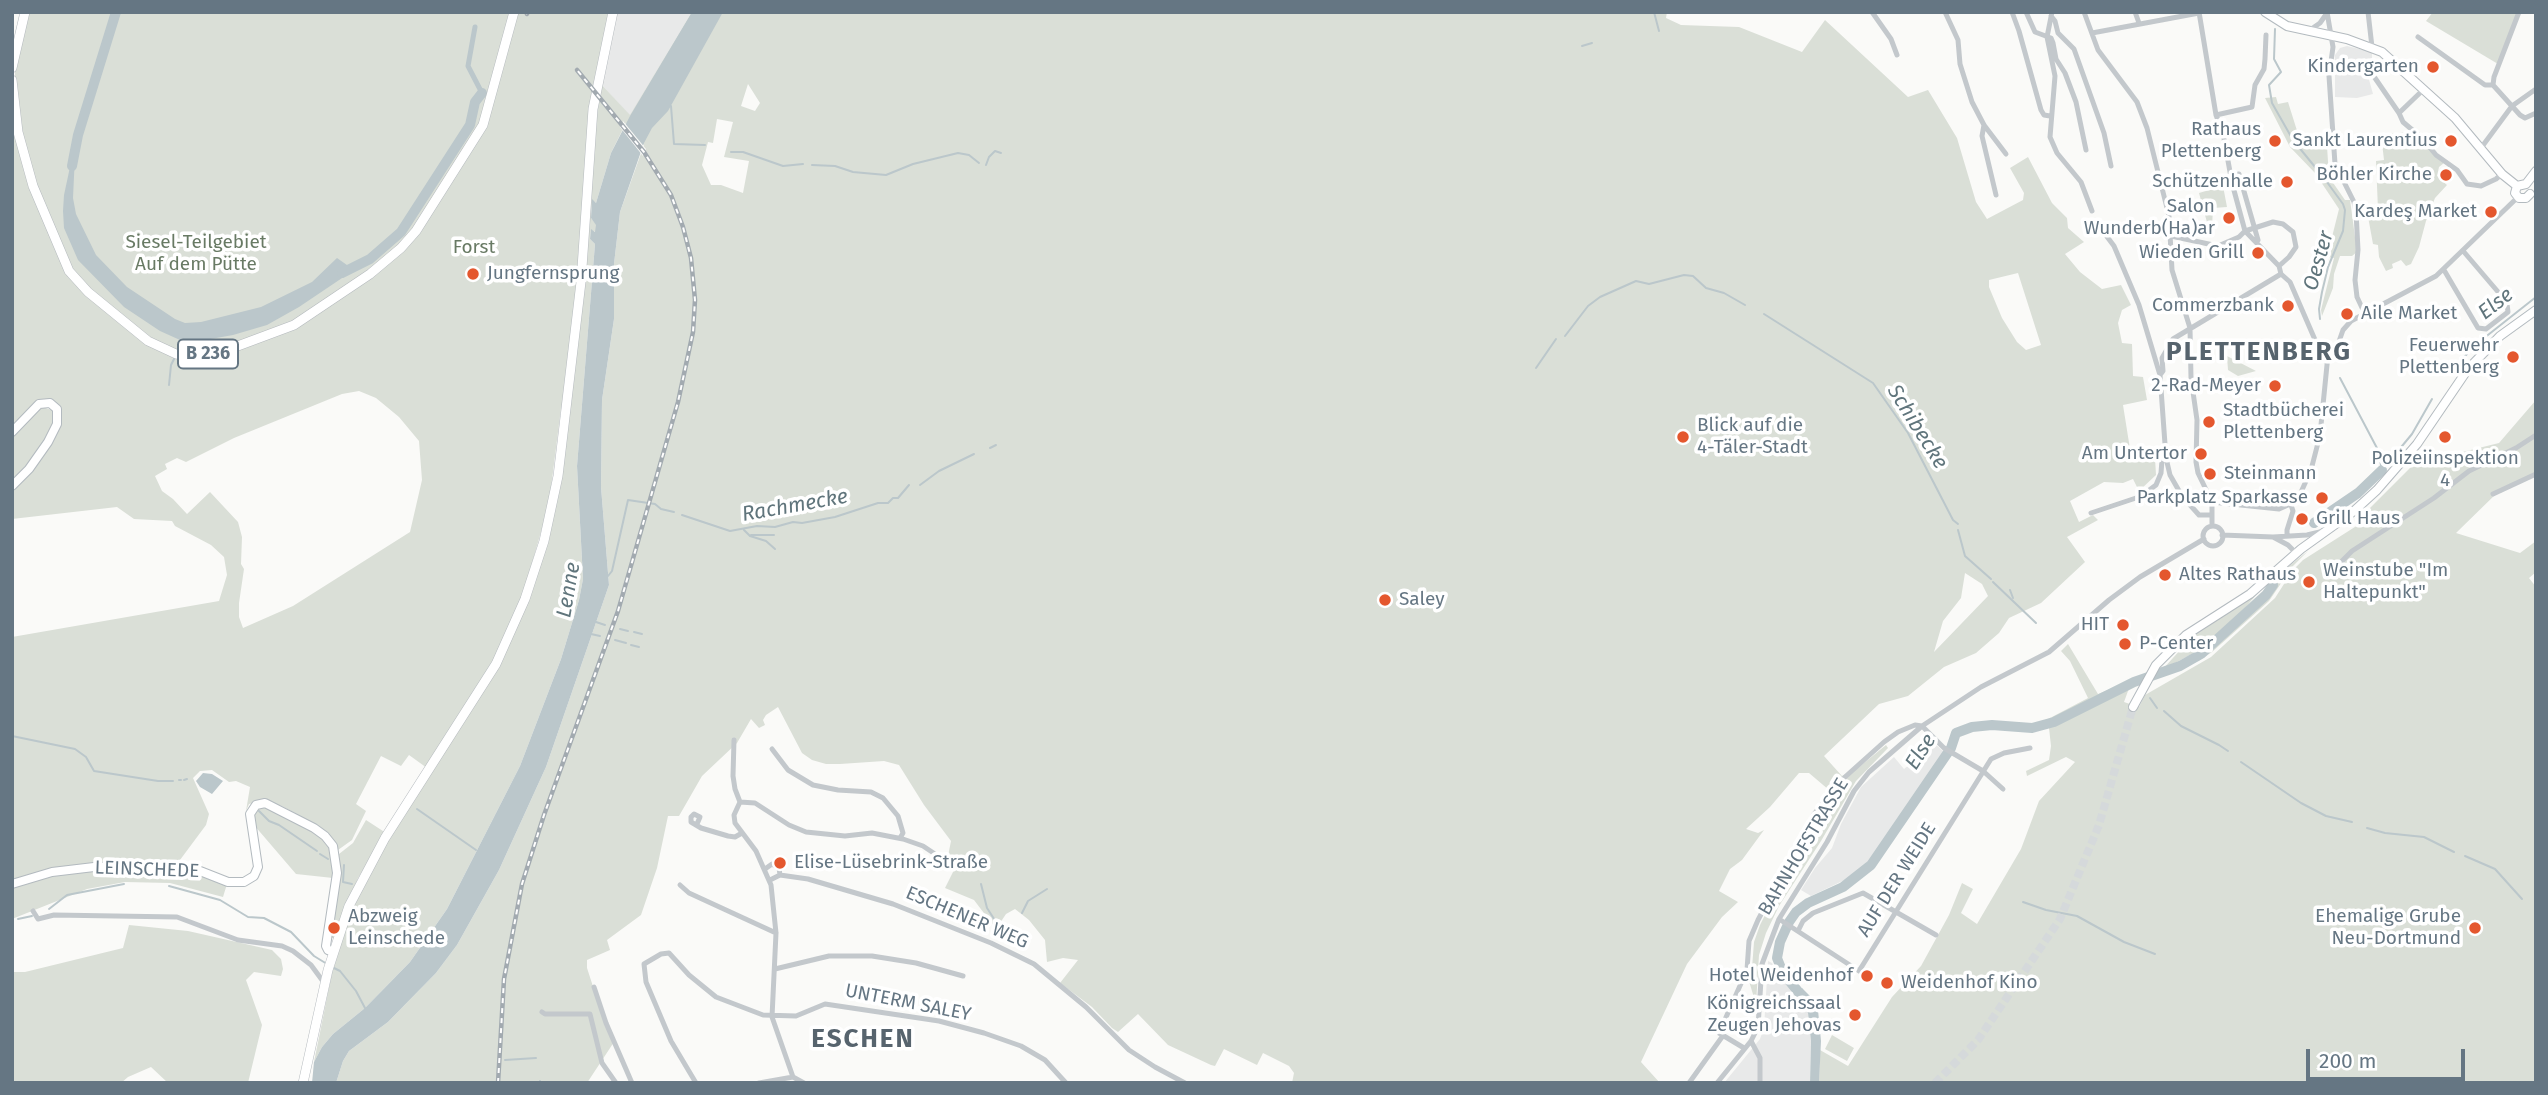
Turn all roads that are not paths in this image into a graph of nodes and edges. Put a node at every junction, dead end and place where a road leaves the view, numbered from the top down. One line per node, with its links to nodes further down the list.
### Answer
1 (25, 12): 25 (main road)
2 (514, 12): 27 (main road, B 236)
3 (613, 12): 106 (main road)
4 (1872, 12): 24 (street)
5 (1945, 12): 38 (street)
6 (2012, 12): 37 (street)
7 (2026, 12): 21 (street)
8 (2084, 12): 18 (street)
9 (2135, 12): 16 (street)
10 (2265, 12): 17 (main road)
11 (2327, 12): 17 (street); 20 (street)
12 (2368, 12): 23 (street)
13 (2519, 12): 28 (street)
14 (2199, 13): 16 (street); 36 (street)
15 (2051, 14): 21 (street); 42 (street)
16 (2139, 23): 18 (street)
17 (2307, 32): 20 (main road)
18 (2092, 33): 54 (street)
19 (2266, 35): 33 (street)
20 (2331, 36): 23 (main road); 61 (street)
21 (2047, 37): 37 (street); 40 (street)
22 (2418, 37): 28 (street)
23 (2372, 47): 29 (main road)
24 (1898, 55)
25 (12, 68)
26 (2375, 78): 34 (street)
27 (12, 80)
28 (2493, 85): 32 (street)
29 (2424, 89): 34 (street); 39 (main road)
30 (2536, 89): 32 (street)
31 (2260, 105): 33 (street)
32 (2512, 106): 35 (street); 39 (street)
33 (2252, 107): 36 (street)
34 (2399, 113): 44 (street)
35 (2536, 113)
36 (2216, 115): 45 (street)
37 (2050, 116): 50 (street)
38 (1984, 125): 41 (street); 47 (street)
39 (2481, 148): 44 (main road)
40 (2087, 150)
41 (2006, 154)
42 (2111, 166)
43 (2536, 171): 46 (main road)
44 (2502, 174): 46 (main road)
45 (2231, 176): 51 (street); 52 (street)
46 (2521, 185): 48 (main road); 49 (main road)
47 (1996, 195)
48 (2533, 195): 49 (main road)
49 (2518, 197): 56 (street)
50 (2092, 211)
51 (2254, 228): 52 (street); 55 (street); 57 (street)
52 (2245, 231): 54 (street); 55 (street)
53 (2105, 234): 64 (street)
54 (2171, 236): 62 (street)
55 (2259, 243): 57 (street)
56 (2464, 252): 58 (street); 58 (street)
57 (2278, 266): 59 (street)
58 (2444, 270): 61 (street)
59 (2281, 274): 62 (street); 63 (street)
60 (2536, 310): 76 (main road)
61 (2364, 312): 63 (street)
62 (2190, 328): 64 (street); 71 (street)
63 (2329, 355): 72 (street)
64 (2160, 375): 67 (street)
65 (12, 432): 69 (main road)
66 (2536, 435): 82 (street)
67 (2166, 458): 73 (street); 74 (street)
68 (2536, 474): 70 (street)
69 (12, 486)
70 (2493, 494)
71 (2212, 502): 72 (street); 74 (street)
72 (2291, 505): 78 (street)
73 (2091, 513)
74 (2212, 515): 75 (street)
75 (2212, 526): 77 (street); 80 (street)
76 (2327, 531): 78 (street); 81 (main road)
77 (2222, 535): 79 (street); 80 (street)
78 (2287, 535): 79 (street); 81 (street)
79 (2273, 537): 81 (street)
80 (2204, 540): 84 (street, BAHNHOFSTRASSE)
81 (2298, 551): 83 (main road)
82 (2330, 573)
83 (2133, 707)
84 (1922, 726): 88 (street); 102 (street, BAHNHOFSTRASSE); 113 (street)
85 (734, 740): 90 (street)
86 (2030, 748): 88 (street, AUF DER WEIDE)
87 (772, 749): 93 (street)
88 (1983, 771): 89 (street); 101 (street, AUF DER WEIDE)
89 (2003, 789)
90 (740, 802): 92 (street); 93 (street)
91 (697, 824): 92 (street)
92 (742, 833): 95 (street)
93 (900, 838): 94 (street)
94 (941, 858)
95 (767, 868): 96 (street); 97 (street)
96 (780, 875): 97 (street); 124 (street, ESCHENER WEG)
97 (770, 880): 104 (street)
98 (12, 884): 106 (main road, LEINSCHEDE)
99 (680, 885): 104 (street)
100 (33, 911): 109 (street)
101 (1895, 911): 103 (street); 103 (street, AUF DER WEIDE); 105 (street)
102 (1782, 921): 103 (street, AUF DER WEIDE); 114 (street, BAHNHOFSTRASSE)
103 (1796, 930)
104 (776, 933): 107 (street)
105 (1936, 935)
106 (333, 952): 109 (main road)
107 (775, 969): 108 (street); 112 (street)
108 (963, 976)
109 (325, 984): 117 (main road)
110 (594, 987): 119 (street)
111 (542, 1012): 118 (street)
112 (772, 1017): 116 (street); 120 (street); 123 (street, UNTERM SALEY)
113 (1722, 1037): 115 (street); 125 (street)
114 (1751, 1041): 115 (street); 127 (street)
115 (1744, 1048): 126 (street)
116 (793, 1077): 121 (street); 122 (street)
117 (303, 1083)
118 (616, 1083)
119 (632, 1083)
120 (696, 1083)
121 (758, 1083)
122 (804, 1083)
123 (1066, 1083)
124 (1185, 1083)
125 (1689, 1083)
126 (1717, 1083)
127 (1760, 1083)

